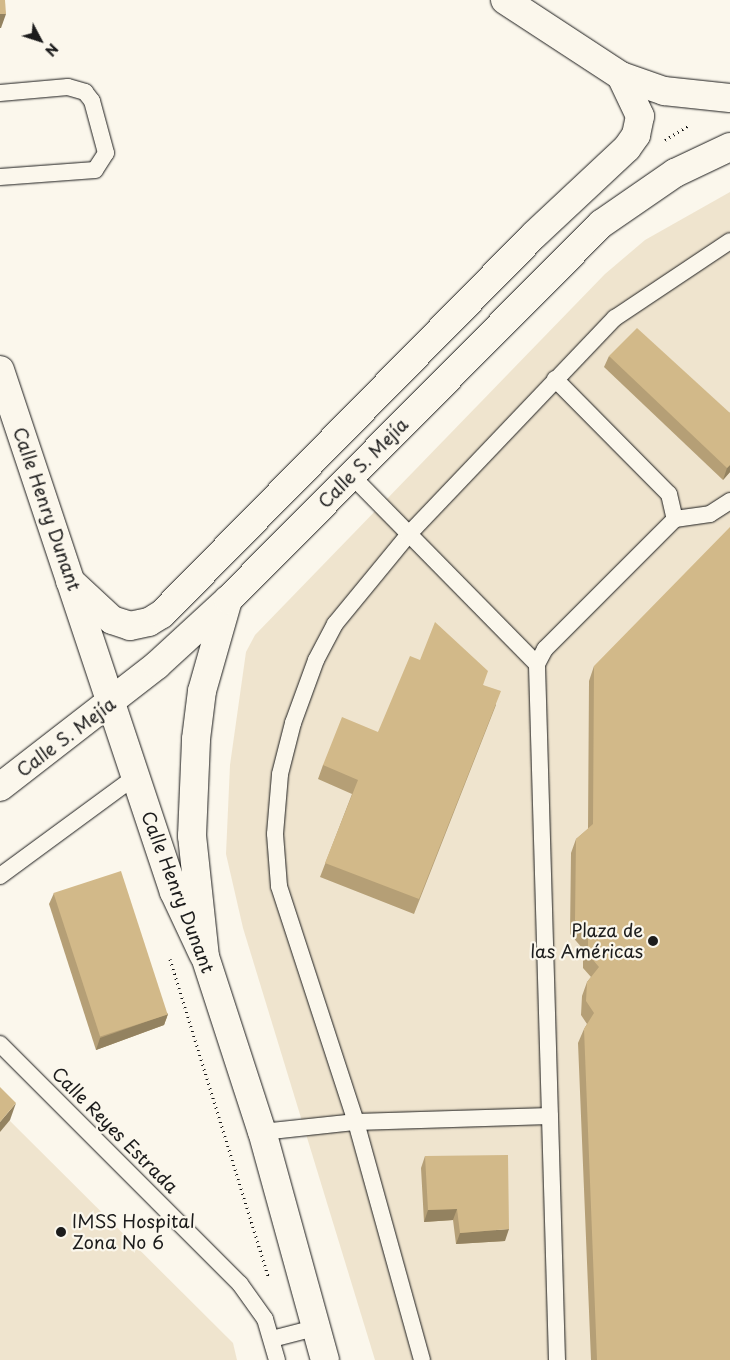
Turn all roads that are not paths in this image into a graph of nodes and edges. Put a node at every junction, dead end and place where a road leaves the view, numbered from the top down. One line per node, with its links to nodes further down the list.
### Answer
1 (504, 0): 2 (street)
2 (621, 76): 4 (street); 14 (street)
3 (0, 93): 6 (lane)
4 (730, 98)
5 (730, 147): 10 (street, Calle S. Mejía)
6 (0, 177)
7 (730, 241): 9 (lane)
8 (0, 370): 14 (street, Calle Henry Dunant)
9 (555, 379): 12 (lane); 13 (lane)
10 (351, 475): 13 (lane); 15 (street, Calle S. Mejía)
11 (730, 501): 12 (lane)
12 (675, 519): 16 (lane)
13 (408, 535): 16 (lane); 24 (lane)
14 (70, 581): 17 (street, Calle Henry Dunant)
15 (228, 600): 17 (street, Calle S. Mejía); 21 (street)
16 (537, 664): 23 (lane)
17 (112, 702): 18 (street, Calle Henry Dunant); 19 (street, Calle S. Mejía)
18 (135, 777): 20 (lane); 21 (street, Calle Henry Dunant)
19 (0, 786)
20 (0, 876)
21 (205, 957): 25 (street, Calle Henry Dunant)
22 (0, 1044): 27 (lane, Calle Reyes Estrada)
23 (550, 1116): 24 (lane); 31 (lane)
24 (356, 1122): 25 (lane); 30 (lane)
25 (262, 1132): 26 (street, Calle Henry Dunant)
26 (318, 1327): 27 (lane); 29 (street, Calle Henry Dunant)
27 (272, 1339): 28 (lane, Calle Reyes Estrada)
28 (277, 1360)
29 (325, 1360)
30 (422, 1360)
31 (557, 1360)

